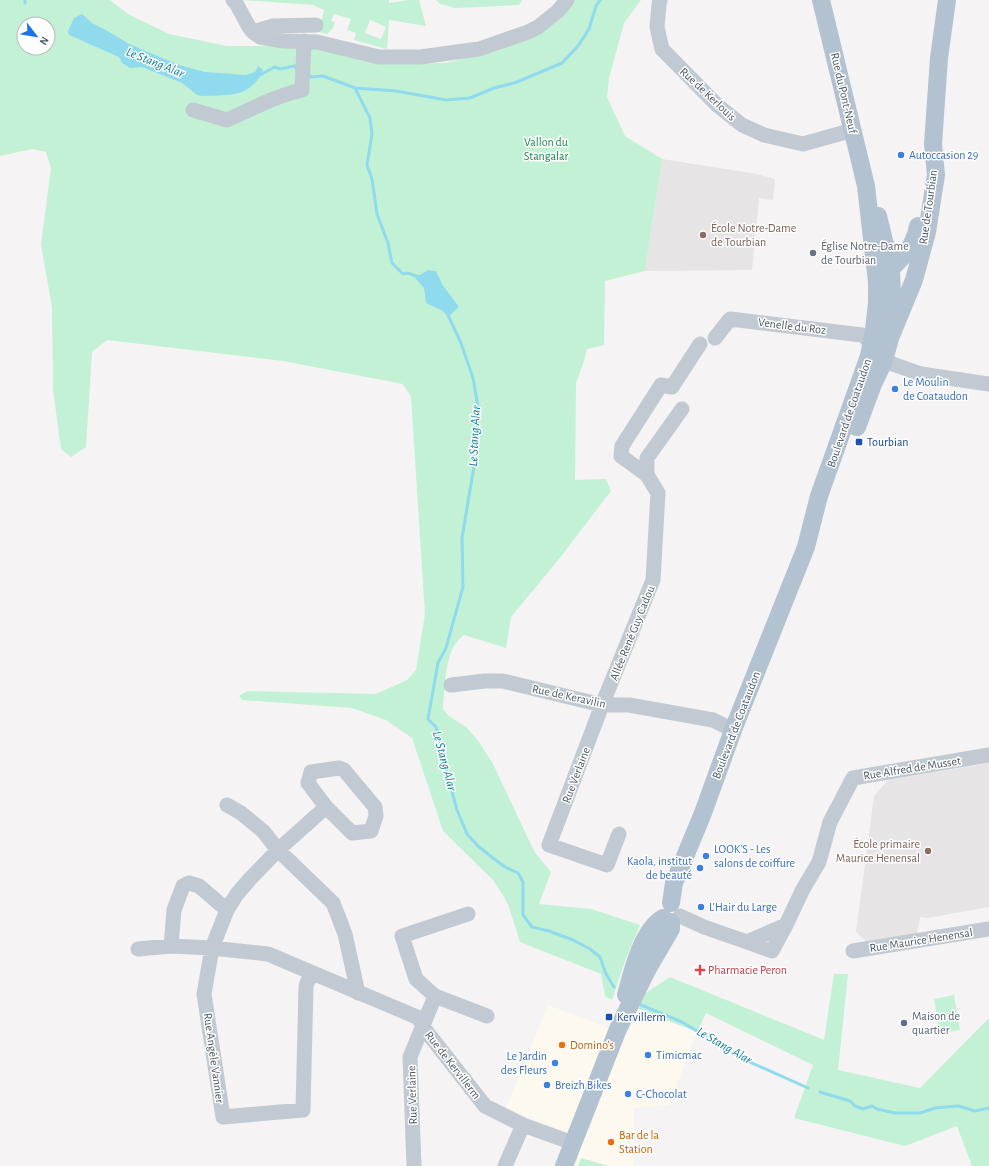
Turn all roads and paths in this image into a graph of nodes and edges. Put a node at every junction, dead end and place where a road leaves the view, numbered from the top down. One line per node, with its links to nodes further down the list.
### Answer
1 (233, 0): 7 (street)
2 (567, 0): 8 (street)
3 (660, 0): 10 (street, Rue de Kerlouis)
4 (822, 0): 10 (main road, Rue du Pont-Neuf)
5 (947, 0): 11 (main road, Rue de Tourbian)
6 (316, 25): 7 (street)
7 (253, 32): 8 (street)
8 (304, 41): 9 (street)
9 (193, 110)
10 (853, 130): 12 (main road, Rue du Pont-Neuf)
11 (933, 144): 14 (main road); 18 (main road, Rue de Tourbian)
12 (866, 186): 13 (main road, Rue du Pont-Neuf); 16 (main road, Rue du Pont-Neuf)
13 (885, 243): 14 (main road); 15 (main road, Rue du Pont-Neuf)
14 (910, 249): 15 (main road)
15 (890, 269): 16 (main road); 18 (main road, Rue du Pont-Neuf)
16 (877, 282): 20 (main road, Rue du Pont-Neuf)
17 (715, 338): 20 (street, Venelle du Roz)
18 (890, 338): 21 (main road, Rue de Tourbian)
19 (700, 344): 24 (street, Allée René Guy Cadou)
20 (871, 347): 21 (main road); 25 (main road, Boulevard de Coataudon)
21 (884, 361): 22 (street); 25 (main road, Boulevard de Coataudon)
22 (989, 384)
23 (682, 409): 24 (street)
24 (647, 475): 27 (street, Allée René Guy Cadou)
25 (806, 547): 28 (main road, Boulevard de Coataudon)
26 (451, 685): 27 (street, Rue de Keravilin)
27 (602, 705): 28 (street, Rue de Keravilin); 32 (street, Rue Verlaine)
28 (733, 730): 36 (main road, Boulevard de Coataudon)
29 (989, 755): 36 (street, Rue Alfred de Musset)
30 (227, 805): 33 (street)
31 (326, 807): 31 (street); 33 (street, Rue Angèle Vannier)
32 (619, 834)
33 (278, 850): 34 (street, Rue Angèle Vannier); 43 (street)
34 (227, 910): 38 (street); 39 (street, Rue Angèle Vannier)
35 (468, 914): 44 (street)
36 (671, 915): 48 (main road)
37 (989, 929): 41 (street, Rue Maurice Henensal)
38 (171, 946): 39 (street); 40 (street)
39 (212, 948): 42 (street); 42 (street, Rue Angèle Vannier)
40 (138, 949)
41 (853, 952)
42 (310, 972): 43 (street)
43 (358, 993): 46 (street, Rue de Kervillerm)
44 (435, 996): 45 (street); 46 (street, Rue Verlaine)
45 (487, 1016)
46 (423, 1027): 47 (street, Rue de Kervillerm); 49 (street, Rue Verlaine)
47 (523, 1125): 48 (street, Rue de Kervillerm); 50 (street)
48 (573, 1143): 51 (main road)
49 (414, 1166)
50 (505, 1166)
51 (564, 1166)

